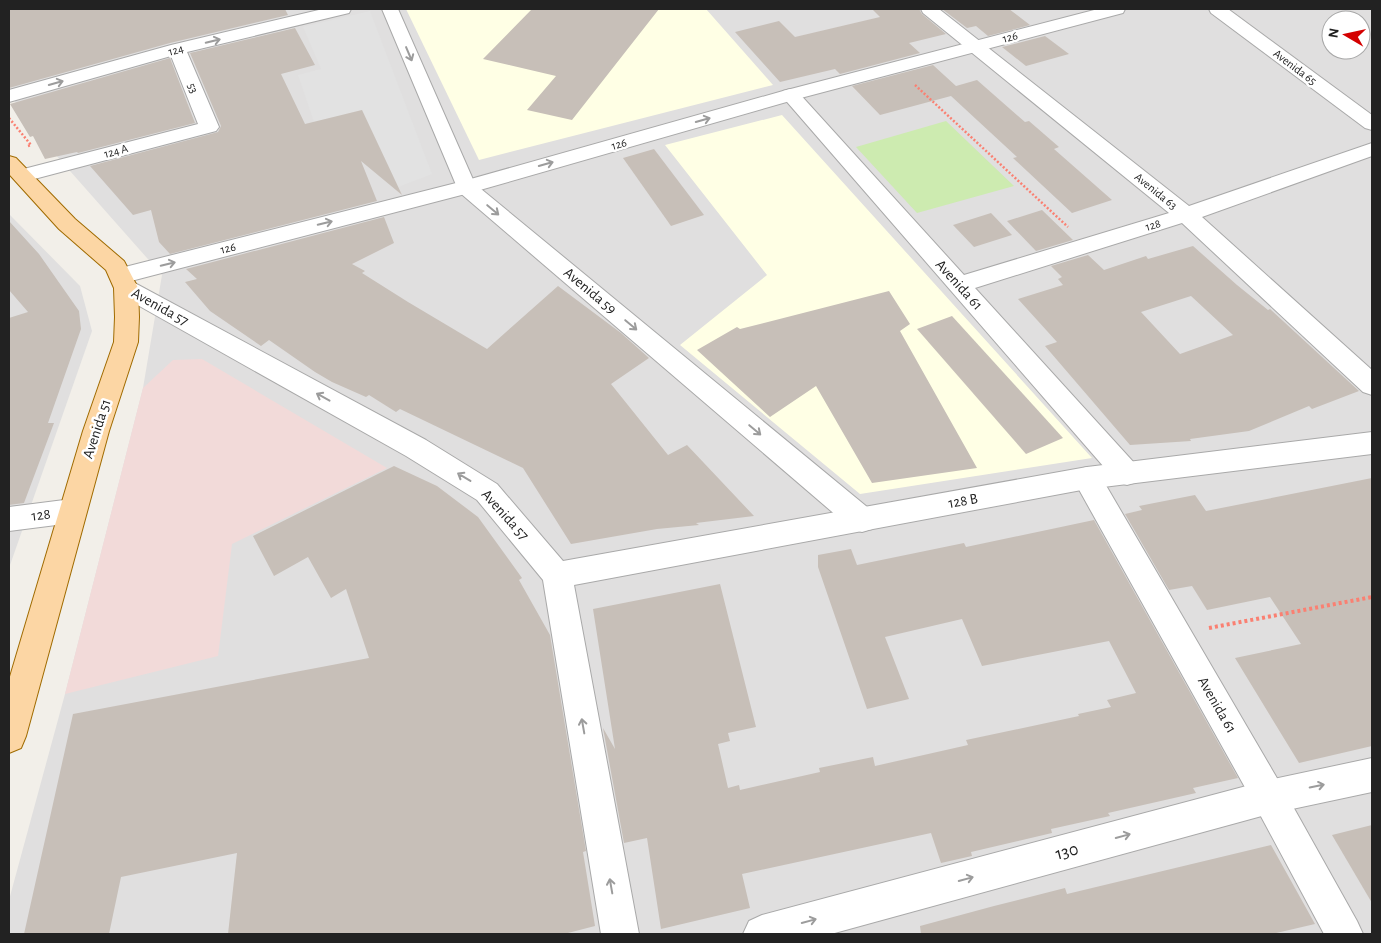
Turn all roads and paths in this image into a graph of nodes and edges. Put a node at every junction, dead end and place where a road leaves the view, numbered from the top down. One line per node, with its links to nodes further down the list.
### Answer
1 (343, 9): 7 (street, 124, one-way to 1)
2 (390, 9): 16 (street, Avenida 59, one-way to 16)
3 (929, 9): 6 (street, Avenida 63)
4 (1117, 9): 6 (street, 126)
5 (1217, 9): 12 (street, Avenida 65)
6 (974, 46): 8 (street, 126); 17 (street, Avenida 63)
7 (177, 49): 9 (street, 124, one-way to 7); 13 (street, 53)
8 (896, 67): 10 (street, 126); 18 (path)
9 (9, 96)
10 (790, 96): 16 (street, 126, one-way to 10); 20 (street, Avenida 61)
11 (9, 118): 15 (path)
12 (1372, 124)
13 (209, 127): 15 (street, 124 A)
14 (1372, 149): 17 (street, 128)
15 (18, 162): 19 (main road)
16 (466, 187): 19 (street, 126, one-way to 16); 27 (street, Avenida 59, one-way to 27)
17 (1186, 215): 18 (street, 128); 21 (street, Avenida 63)
18 (1087, 244): 20 (street, 128)
19 (123, 282): 25 (main road, Avenida 51); 28 (street, Avenida 57, one-way to 19)
20 (959, 285): 23 (street, Avenida 61)
21 (1372, 385)
22 (1372, 443): 23 (street, 128 B)
23 (1127, 474): 24 (street, 128 B)
24 (1087, 478): 27 (street, 128 B); 30 (street, Avenida 61)
25 (72, 511): 26 (street, 128); 31 (main road, Avenida 51)
26 (9, 518)
27 (862, 520): 28 (street, 128 B)
28 (557, 575): 34 (street, one-way to 28)
29 (1372, 597): 30 (path)
30 (1176, 634): 33 (street, Avenida 61)
31 (9, 736)
32 (1372, 775): 33 (street, 130, one-way to 32)
33 (1269, 797): 35 (street, 130, one-way to 33); 36 (street, Avenida 61)
34 (620, 934)
35 (762, 934)
36 (1344, 934)

